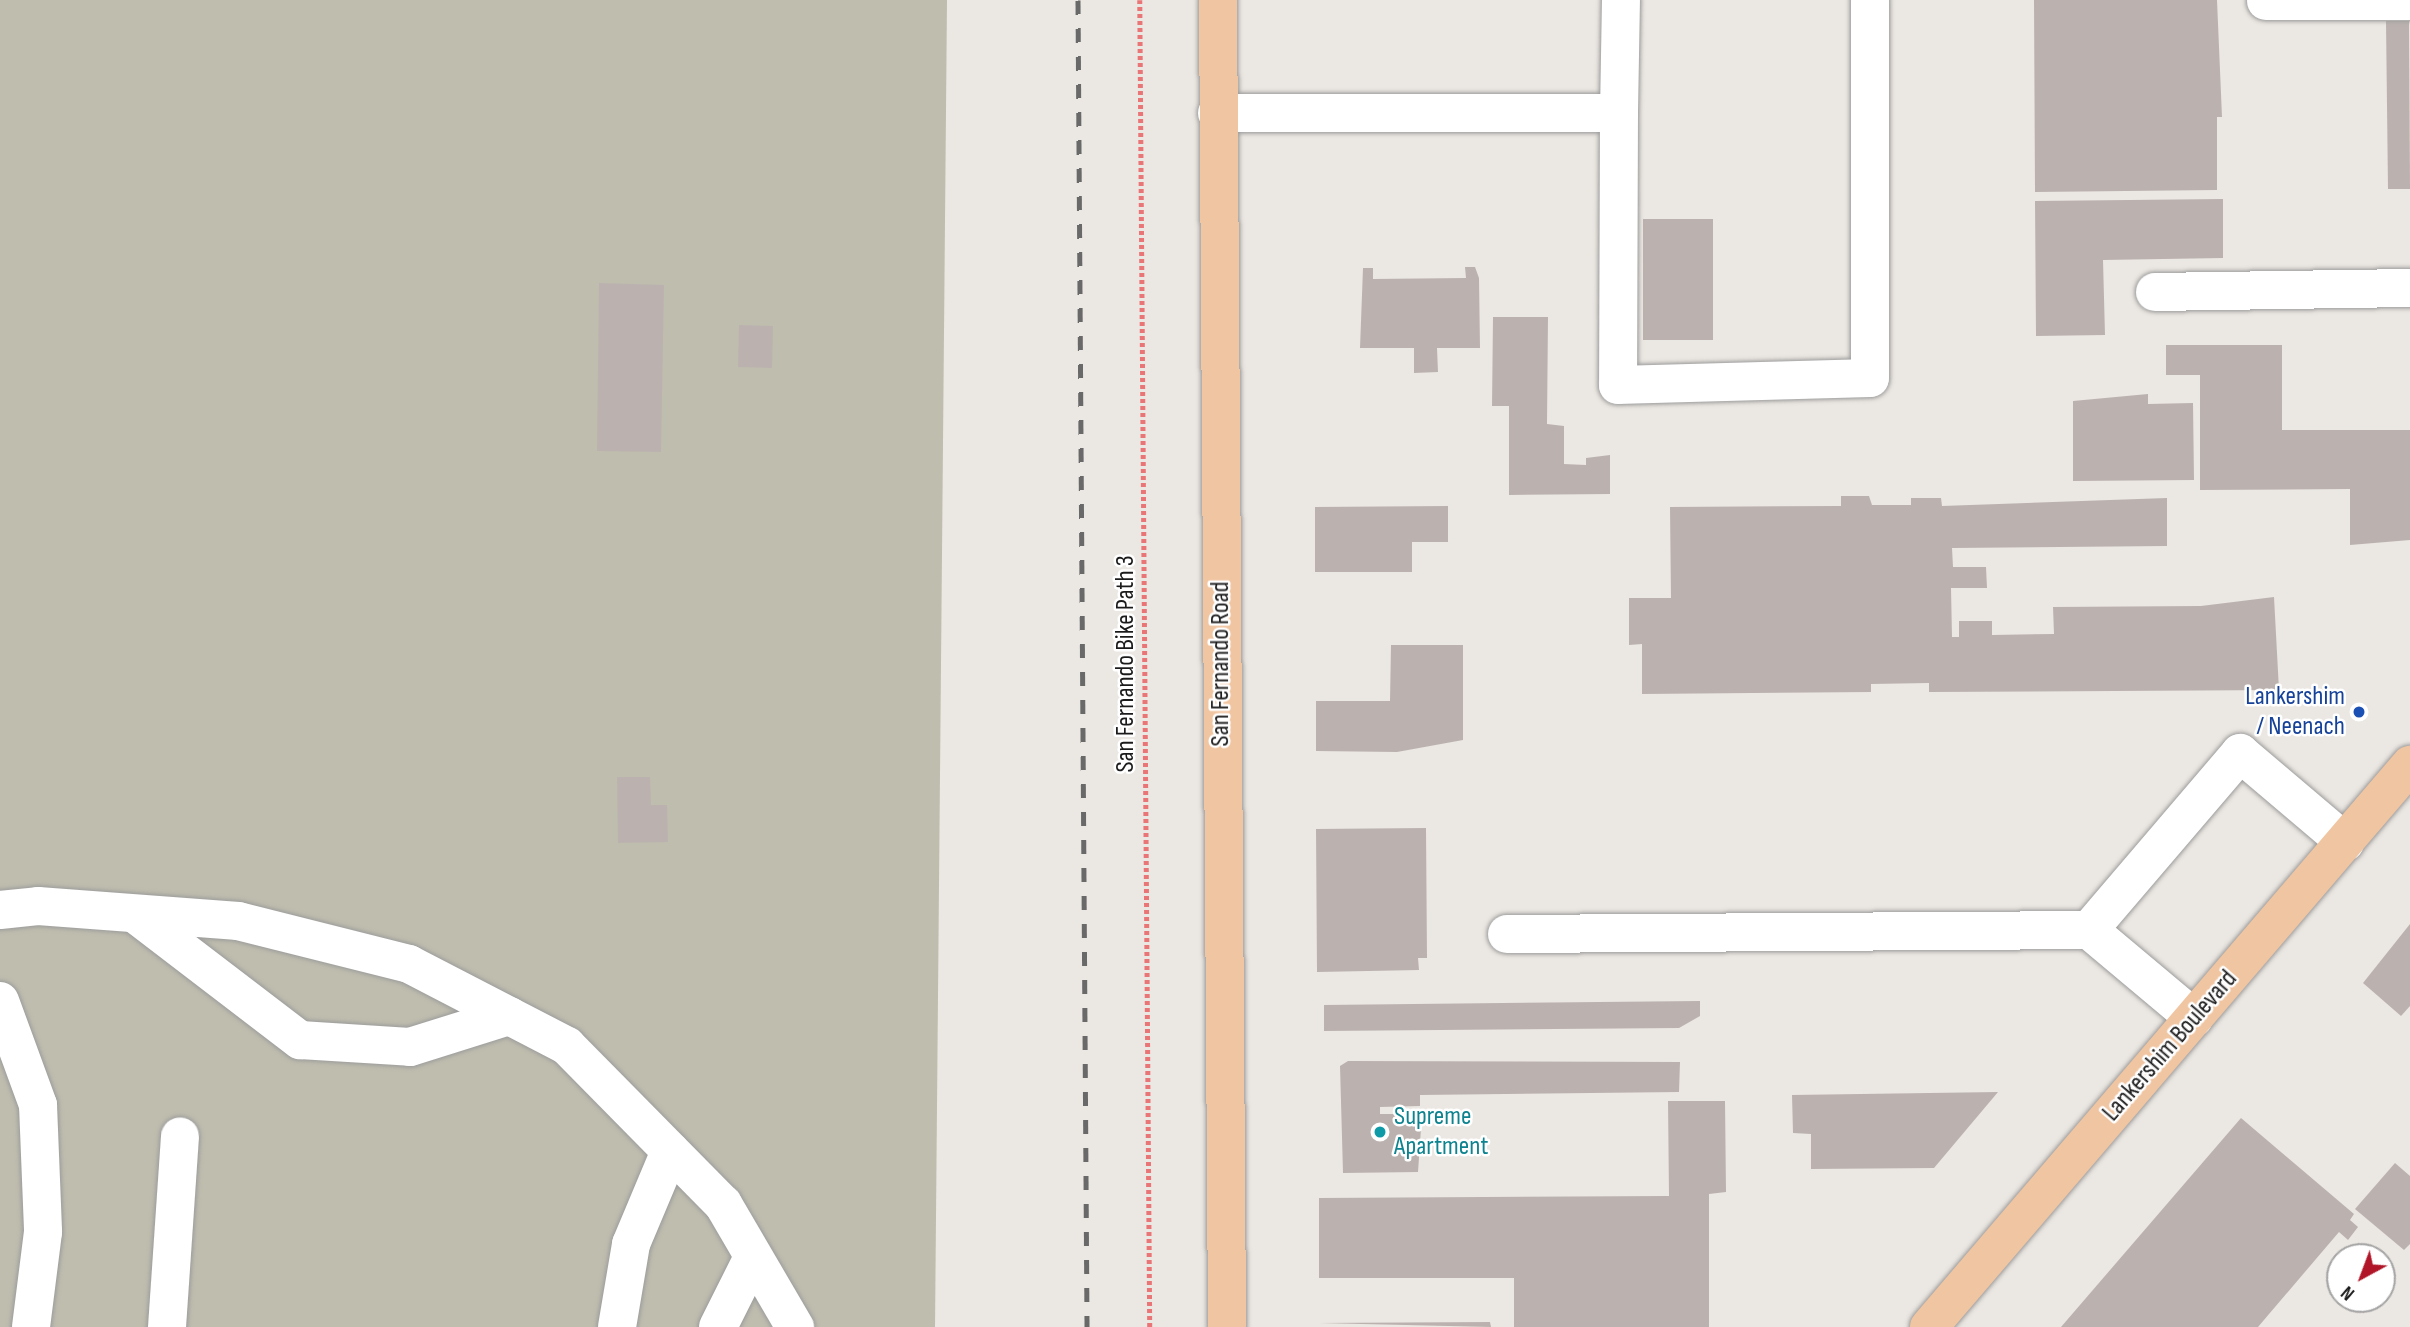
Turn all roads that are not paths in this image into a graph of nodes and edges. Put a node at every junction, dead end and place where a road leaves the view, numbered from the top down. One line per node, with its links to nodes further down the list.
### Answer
1 (1218, 0): 6 (main road, San Fernando Road)
2 (1621, 0): 7 (lane)
3 (1870, 0): 7 (lane)
4 (2266, 1): 5 (lane)
5 (2410, 1)
6 (1217, 113): 7 (lane); 27 (main road, San Fernando Road)
7 (1619, 113)
8 (2410, 288): 9 (lane)
9 (2155, 292)
10 (2410, 765): 11 (main road, Lankershim Boulevard)
11 (2345, 842): 14 (lane); 18 (main road, Lankershim Boulevard)
12 (0, 910): 13 (lane)
13 (135, 914): 17 (lane); 17 (lane)
14 (2089, 930): 15 (lane); 18 (lane)
15 (1507, 934)
16 (0, 1001): 22 (lane)
17 (509, 1016): 20 (lane)
18 (2194, 1018): 28 (main road, Lankershim Boulevard)
19 (180, 1136): 23 (lane)
20 (670, 1151): 21 (lane); 24 (lane)
21 (753, 1257): 25 (lane); 26 (lane)
22 (31, 1327)
23 (167, 1327)
24 (617, 1327)
25 (718, 1327)
26 (794, 1327)
27 (1227, 1327)
28 (1929, 1327)

